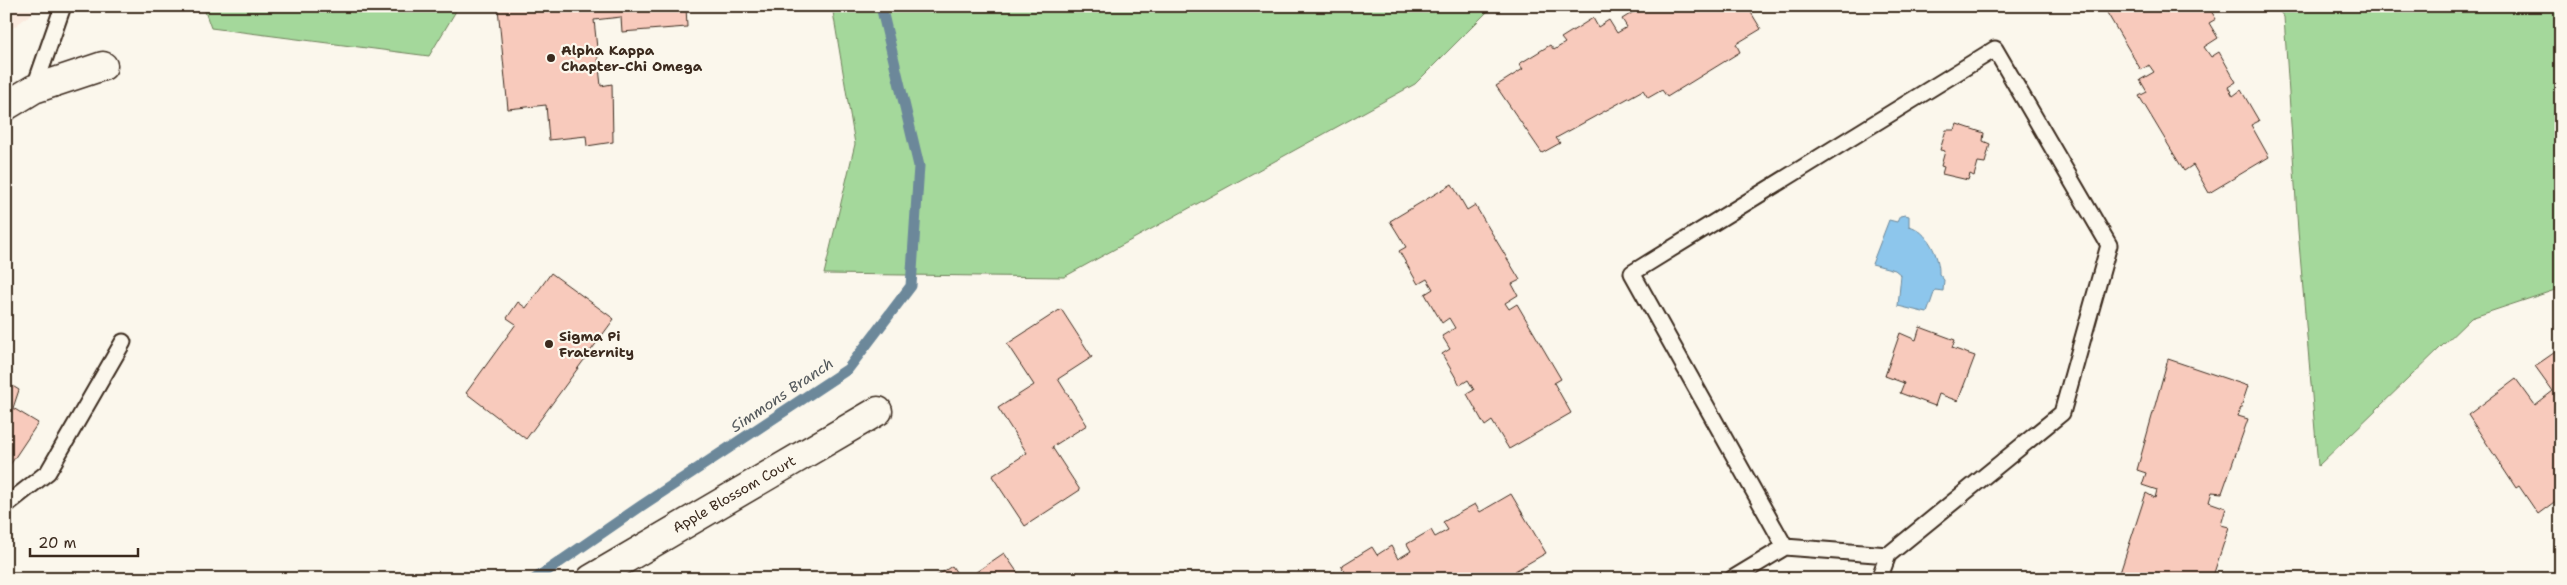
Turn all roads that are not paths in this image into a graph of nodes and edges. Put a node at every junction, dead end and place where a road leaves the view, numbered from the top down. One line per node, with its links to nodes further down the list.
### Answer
1 (64, 6): 3 (lane)
2 (103, 66): 3 (street)
3 (34, 89): 4 (street)
4 (6, 106)
5 (123, 342): 7 (lane)
6 (878, 411): 10 (street, Apple Blossom Court)
7 (6, 505)
8 (1786, 547): 9 (lane); 9 (lane); 11 (lane)
9 (1888, 555): 12 (lane)
10 (590, 579)
11 (1732, 579)
12 (1879, 579)

